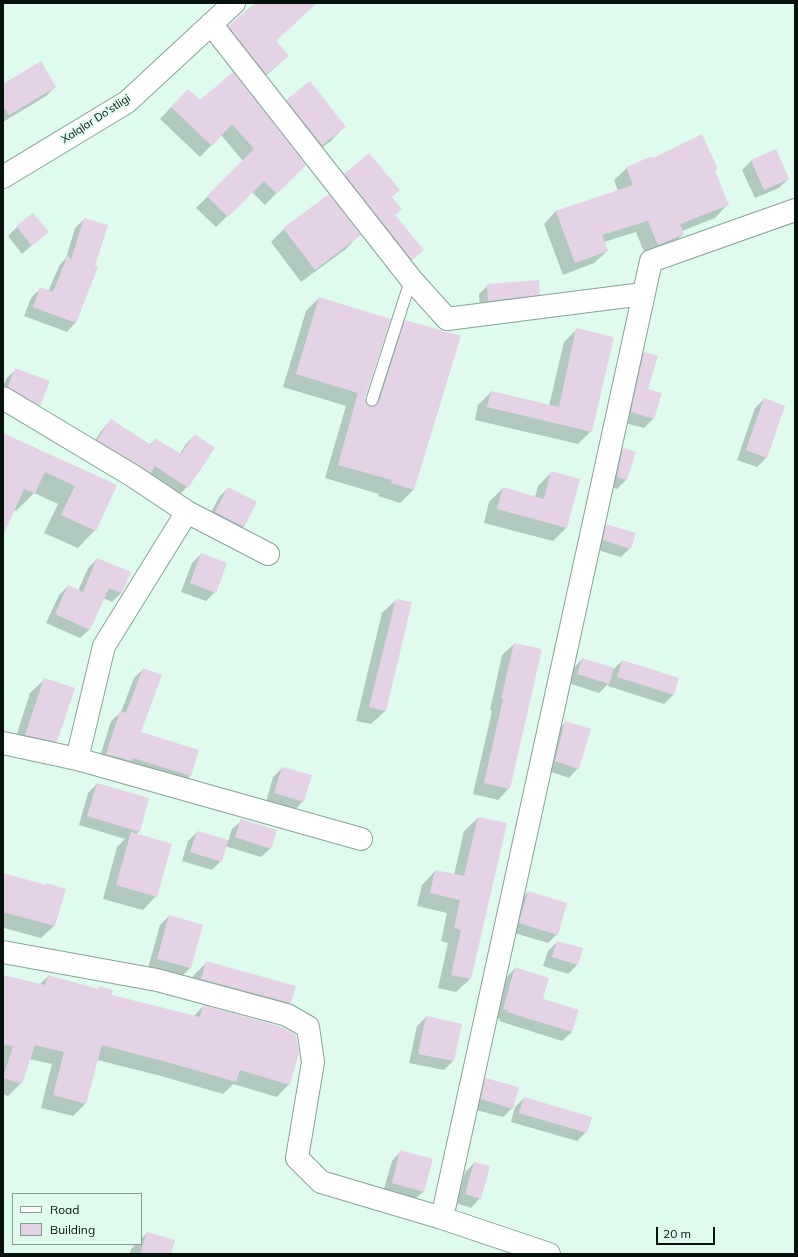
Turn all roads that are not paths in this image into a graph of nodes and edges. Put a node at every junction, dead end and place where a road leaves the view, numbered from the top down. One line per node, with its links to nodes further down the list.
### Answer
1 (234, 3): 2 (street, Xalqlar Do'stligi)
2 (211, 24): 3 (street, Xalqlar Do'stligi); 5 (street)
3 (3, 177)
4 (795, 210): 6 (street)
5 (411, 279): 6 (street); 8 (lane)
6 (643, 294): 15 (street)
7 (3, 398): 9 (street)
8 (372, 400)
9 (187, 512): 10 (street); 12 (street)
10 (268, 554)
11 (3, 743): 12 (street)
12 (77, 759): 13 (street)
13 (361, 839)
14 (3, 952): 15 (street)
15 (442, 1218): 16 (street)
16 (549, 1254)

